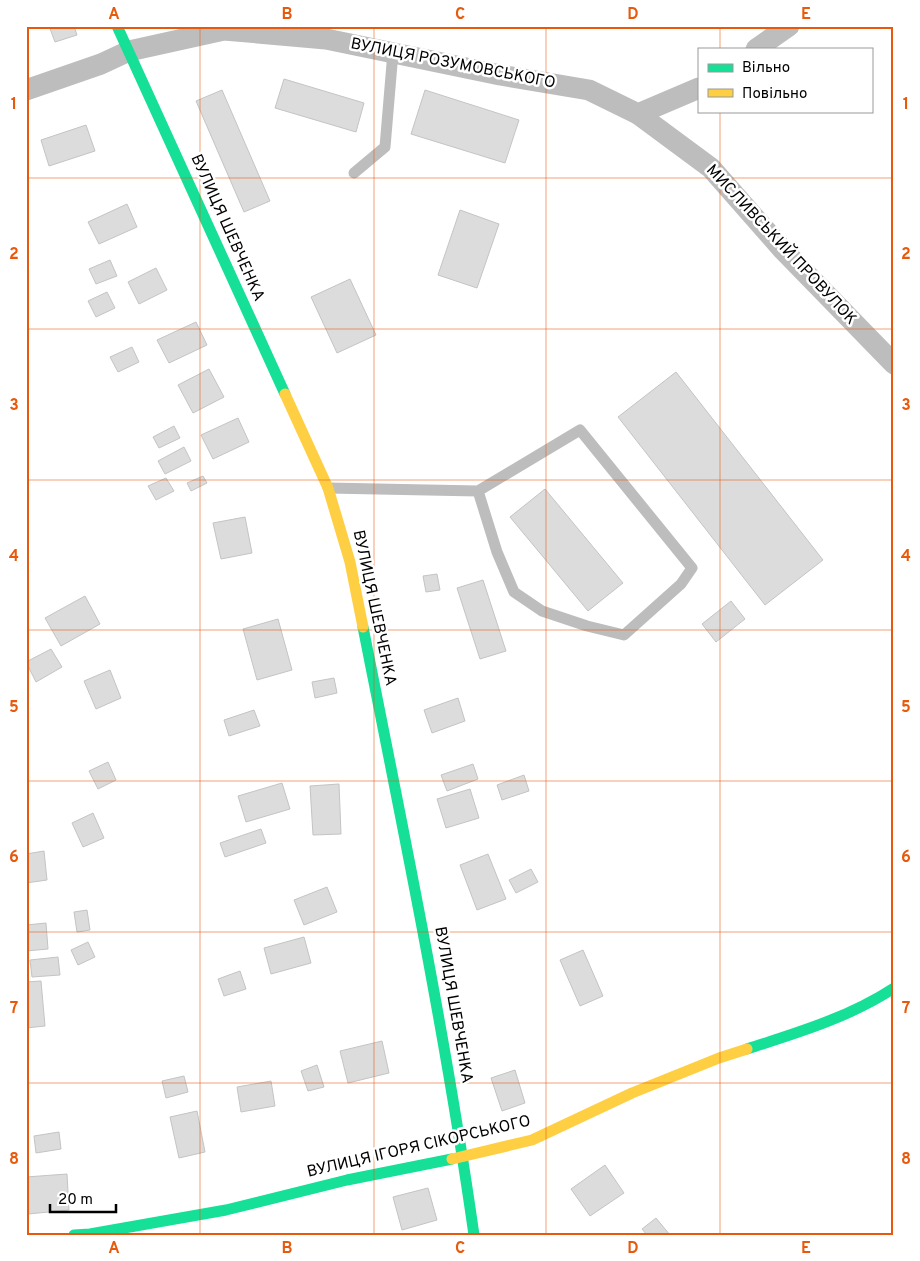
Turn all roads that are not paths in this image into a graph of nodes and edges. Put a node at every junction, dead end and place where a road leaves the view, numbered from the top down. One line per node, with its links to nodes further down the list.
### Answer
1 (117, 26): 5 (street, ВУЛИЦЯ ШЕВЧЕНКА)
2 (789, 26): 4 (street)
3 (329, 32): 5 (street, ВУЛИЦЯ РОЗУМОВСЬКОГО); 6 (street, ВУЛИЦЯ РОЗУМОВСЬКОГО)
4 (757, 48)
5 (129, 51): 8 (street, ВУЛИЦЯ РОЗУМОВСЬКОГО); 12 (street, ВУЛИЦЯ ШЕВЧЕНКА)
6 (393, 52): 9 (street, ВУЛИЦЯ РОЗУМОВСЬКОГО); 10 (lane)
7 (698, 88): 9 (street)
8 (26, 90)
9 (638, 114): 11 (street, МИСЛИВСЬКИЙ ПРОВУЛОК)
10 (354, 173)
11 (894, 364)
12 (328, 488): 13 (lane); 15 (street, ВУЛИЦЯ ШЕВЧЕНКА)
13 (478, 492): 13 (lane)
14 (894, 988): 15 (street, ВУЛИЦЯ ІГОРЯ СІКОРСЬКОГО)
15 (463, 1157): 16 (street, ВУЛИЦЯ ІГОРЯ СІКОРСЬКОГО); 17 (street, ВУЛИЦЯ ШЕВЧЕНКА)
16 (74, 1235)
17 (474, 1235)

